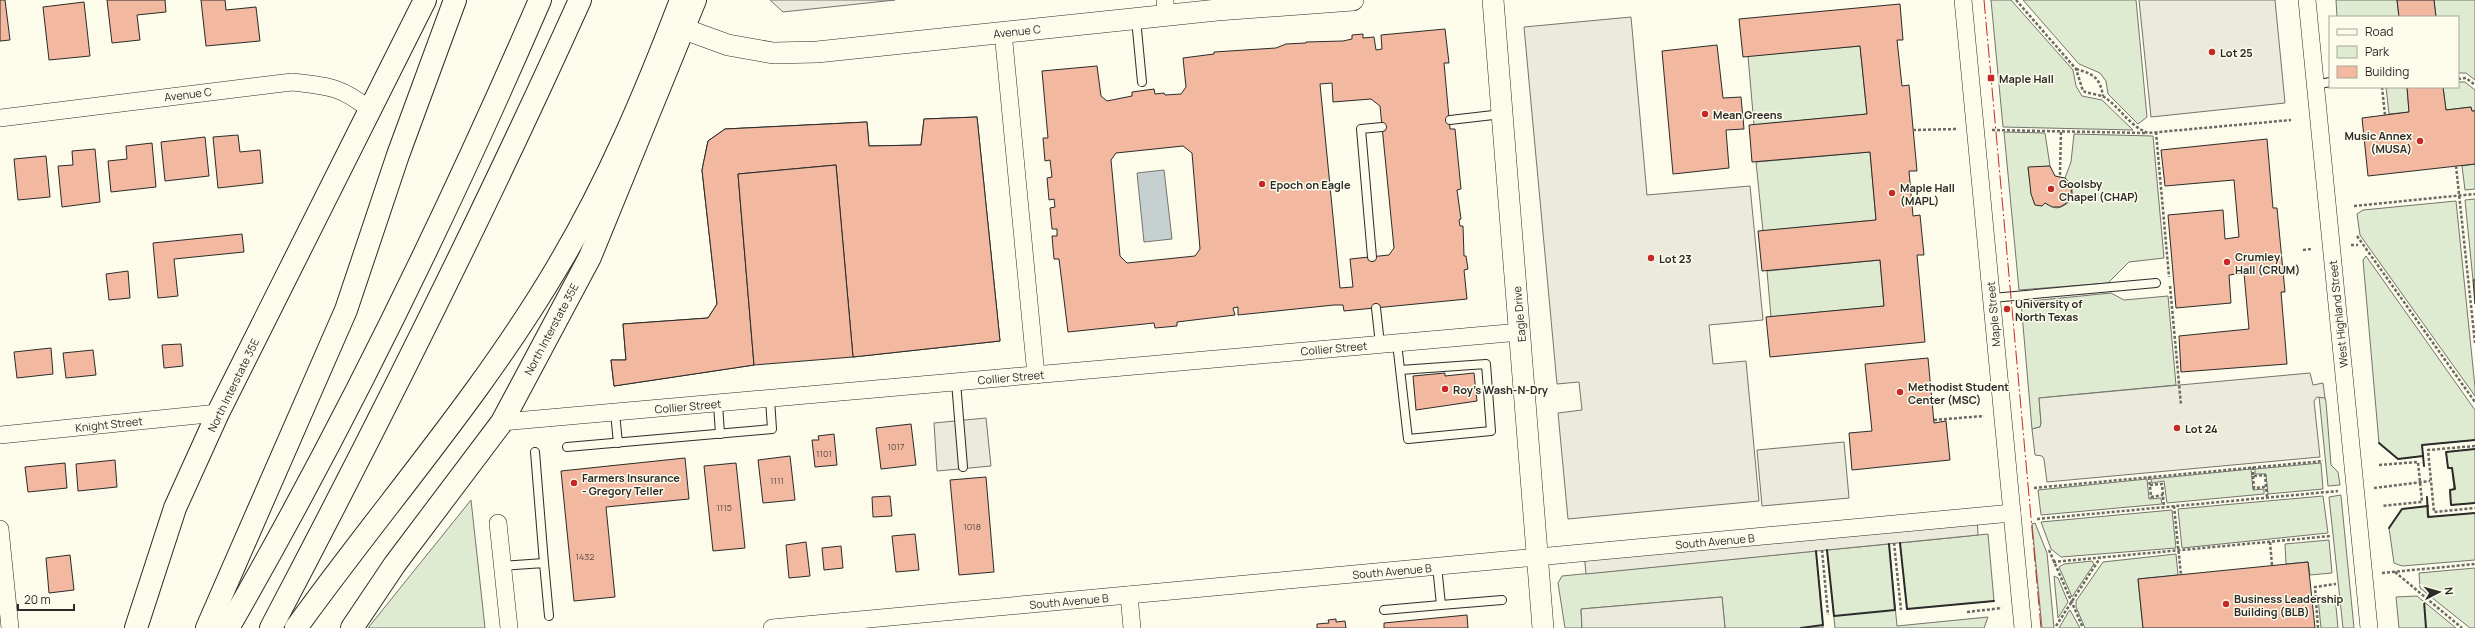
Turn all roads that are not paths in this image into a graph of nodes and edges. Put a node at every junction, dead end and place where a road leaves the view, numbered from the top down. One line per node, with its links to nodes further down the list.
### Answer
1 (425, 0): 19 (main road, North Interstate 35E)
2 (454, 0): 59 (main road)
3 (540, 0): 60 (main road)
4 (580, 0): 61 (main road)
5 (682, 0): 62 (main road)
6 (695, 0): 15 (main road, North Interstate 35E)
7 (1353, 0): 11 (street, Avenue C)
8 (1493, 0): 20 (street, Eagle Drive)
9 (1963, 0): 26 (street, Maple Street)
10 (2307, 0): 18 (street, West Highland Street)
11 (1324, 1): 12 (street, Avenue C)
12 (1285, 3): 13 (street, Avenue C)
13 (1165, 8): 14 (street, Avenue C)
14 (1136, 18): 16 (street, Avenue C); 17 (lane)
15 (684, 29): 16 (street, Avenue C); 37 (main road, North Interstate 35E)
16 (1003, 32): 31 (street)
17 (1142, 82)
18 (2323, 83): 69 (street, West Highland Street)
19 (370, 110): 21 (street, Avenue C); 35 (main road, North Interstate 35E)
20 (1503, 114): 22 (lane); 28 (street, Eagle Drive)
21 (0, 118)
22 (1450, 120)
23 (1382, 126): 24 (lane)
24 (1372, 257)
25 (2156, 284): 26 (lane)
26 (1992, 298): 44 (street, Maple Street)
27 (1376, 308): 29 (lane)
28 (1520, 332): 29 (street, Collier Street); 47 (street, Eagle Drive)
29 (1388, 343): 30 (lane); 31 (street, Collier Street)
30 (1400, 370): 30 (lane)
31 (1036, 375): 32 (street, Collier Street)
32 (956, 382): 33 (street, Collier Street); 43 (lane)
33 (770, 399): 34 (street, Collier Street); 38 (lane)
34 (718, 404): 36 (street, Collier Street); 38 (lane)
35 (218, 413): 39 (street, Knight Street); 58 (main road, North Interstate 35E)
36 (615, 413): 37 (street, Collier Street); 40 (lane)
37 (502, 422): 63 (main road, North Interstate 35E)
38 (720, 434): 40 (lane)
39 (0, 435)
40 (618, 442): 41 (lane)
41 (566, 447)
42 (535, 452): 48 (lane)
43 (963, 467)
44 (2012, 513): 47 (street, South Avenue B); 68 (street, Maple Street)
45 (498, 523): 49 (street)
46 (0, 528): 57 (street)
47 (1538, 557): 50 (street, South Avenue B); 67 (street, Eagle Drive)
48 (544, 563): 49 (lane); 55 (lane)
49 (502, 566): 64 (street)
50 (1437, 566): 51 (street, South Avenue B); 53 (lane)
51 (1128, 595): 56 (street, South Avenue B); 66 (street)
52 (1502, 600): 53 (lane)
53 (1441, 605): 54 (lane)
54 (1384, 610)
55 (549, 616)
56 (917, 621): 65 (street, South Avenue B)
57 (10, 628)
58 (136, 628)
59 (207, 628)
60 (228, 628)
61 (271, 628)
62 (296, 628)
63 (352, 628)
64 (509, 628)
65 (772, 628)
66 (1132, 628)
67 (1543, 628)
68 (2023, 628)
69 (2368, 628)

